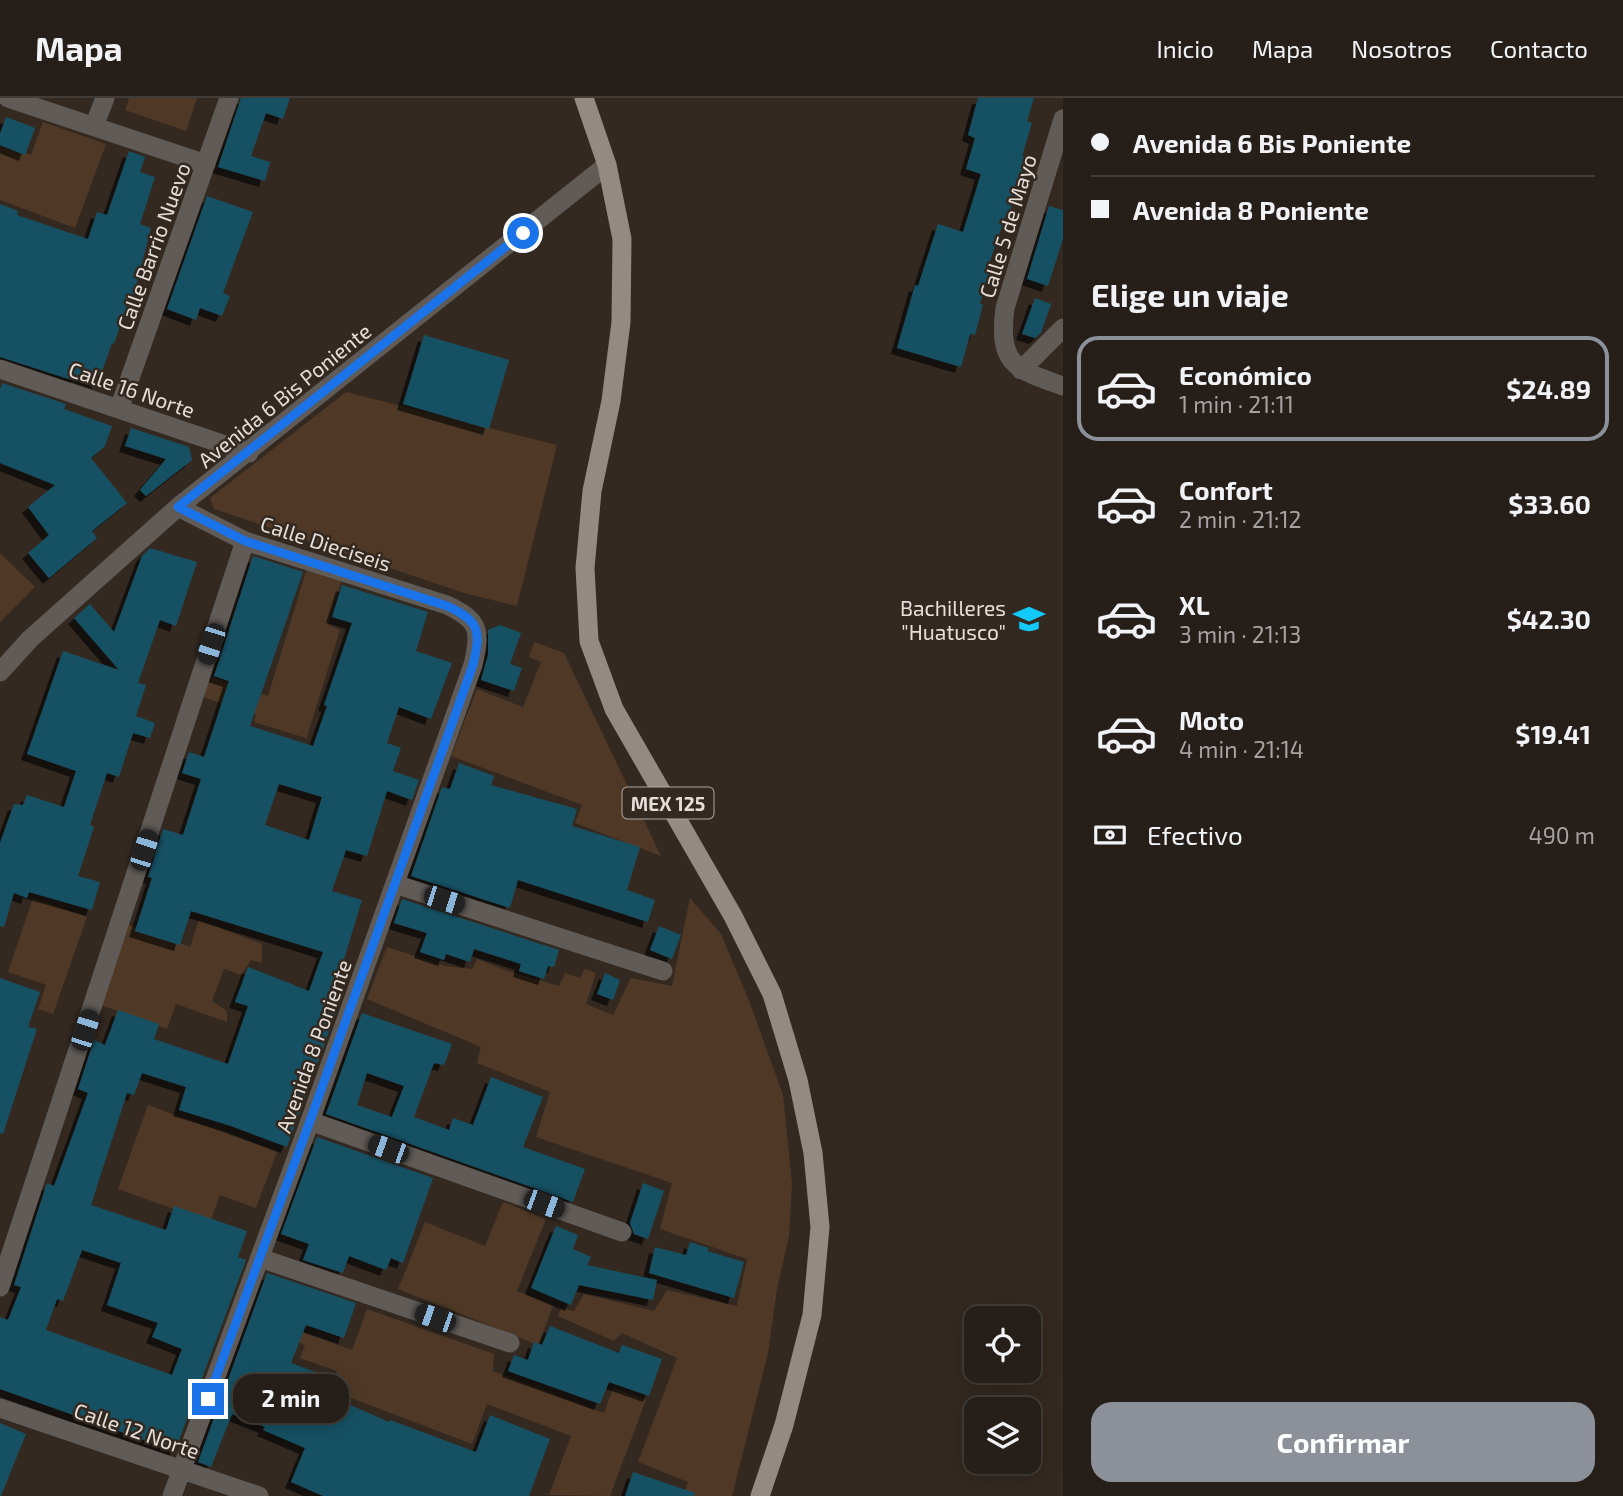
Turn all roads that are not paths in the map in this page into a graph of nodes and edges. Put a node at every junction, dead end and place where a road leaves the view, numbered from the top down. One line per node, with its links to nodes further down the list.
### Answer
1 (8, 98): 5 (street)
2 (105, 98): 7 (street)
3 (229, 98): 8 (street, Calle Barrio Nuevo)
4 (584, 98): 9 (main road, MEX 125)
5 (52, 105): 7 (street)
6 (1063, 119): 12 (street, Calle 5 de Mayo)
7 (94, 125): 8 (street)
8 (206, 164): 14 (street, Calle Barrio Nuevo)
9 (607, 165): 15 (street, Avenida 6 Bis Poniente); 31 (main road, MEX 125)
10 (1063, 328): 12 (street)
11 (0, 369): 14 (street, Calle 16 Norte)
12 (1021, 370): 13 (street)
13 (1063, 386)
14 (119, 409): 15 (street, Calle 16 Norte)
15 (249, 453): 16 (street, Avenida 6 Bis Poniente)
16 (178, 507): 17 (street, Calle Dieciseis); 19 (street, Avenida 6 Bis Poniente)
17 (245, 541): 18 (street, Calle Dieciseis); 25 (street)
18 (464, 613): 20 (street, Avenida 8 Poniente)
19 (0, 672)
20 (395, 884): 21 (street); 22 (street, Avenida 8 Poniente)
21 (663, 971)
22 (310, 1121): 23 (street); 24 (street, Avenida 8 Poniente)
23 (622, 1232)
24 (260, 1258): 26 (street); 28 (street, Avenida 8 Poniente)
25 (0, 1286)
26 (510, 1343)
27 (0, 1408): 28 (street, Calle 12 Norte)
28 (181, 1469): 29 (street, Avenida 8 Poniente); 30 (street, Calle 12 Norte)
29 (172, 1496)
30 (259, 1496)
31 (760, 1496)

